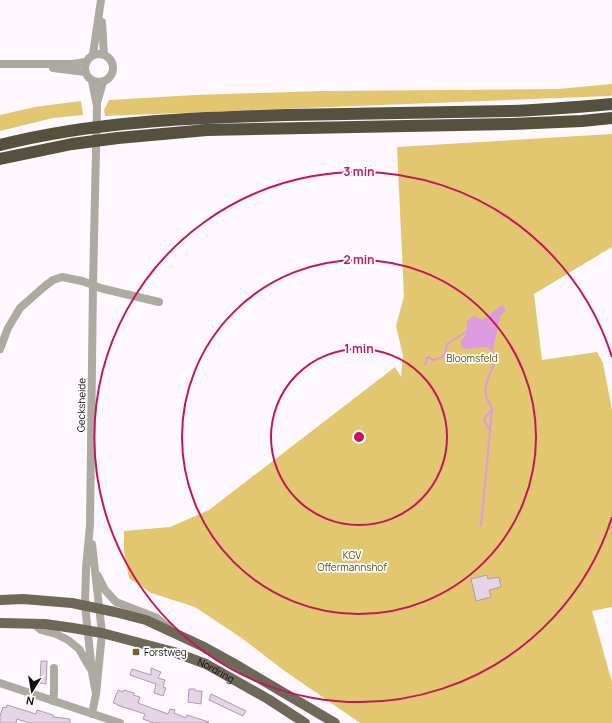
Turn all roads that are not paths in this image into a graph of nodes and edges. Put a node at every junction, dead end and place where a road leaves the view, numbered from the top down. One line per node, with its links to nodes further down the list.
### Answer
1 (101, 3): 2 (street); 3 (street)
2 (93, 54): 3 (street); 4 (street)
3 (104, 54): 9 (street)
4 (85, 62): 6 (street); 7 (street)
5 (0, 64): 6 (street)
6 (18, 65): 7 (street)
7 (85, 72): 8 (street)
8 (92, 81): 9 (street); 11 (street, Gecksheide)
9 (103, 82): 11 (street, Gecksheide)
10 (612, 104): 15 (highway)
11 (97, 106): 17 (street, Gecksheide)
12 (612, 118): 13 (highway)
13 (582, 121): 14 (highway); 16 (highway)
14 (612, 122)
15 (0, 145)
16 (0, 159)
17 (93, 284): 18 (street); 19 (street); 20 (street, Gecksheide)
18 (159, 302)
19 (0, 349)
20 (90, 526): 21 (street, Gecksheide); 23 (street, Gecksheide)
21 (95, 571): 24 (street, Gecksheide); 29 (street, Nordring)
22 (0, 600): 23 (main road, Nordring)
23 (85, 605): 24 (main road, Nordring); 27 (street, Gecksheide)
24 (99, 608): 28 (street, Gecksheide); 29 (main road, Nordring)
25 (0, 623): 26 (main road, Nordring)
26 (33, 623): 27 (main road, Nordring); 31 (street)
27 (87, 631): 28 (main road, Nordring); 31 (street, Gecksheide)
28 (102, 633): 33 (street, Gecksheide); 37 (main road, Nordring)
29 (177, 633): 38 (main road, Nordring)
30 (54, 668): 34 (street)
31 (92, 672): 33 (street, Gecksheide)
32 (0, 683): 34 (street)
33 (96, 694): 35 (street, Gecksheide)
34 (53, 701): 35 (street)
35 (92, 714): 36 (street)
36 (120, 723)
37 (305, 723)
38 (335, 723)

